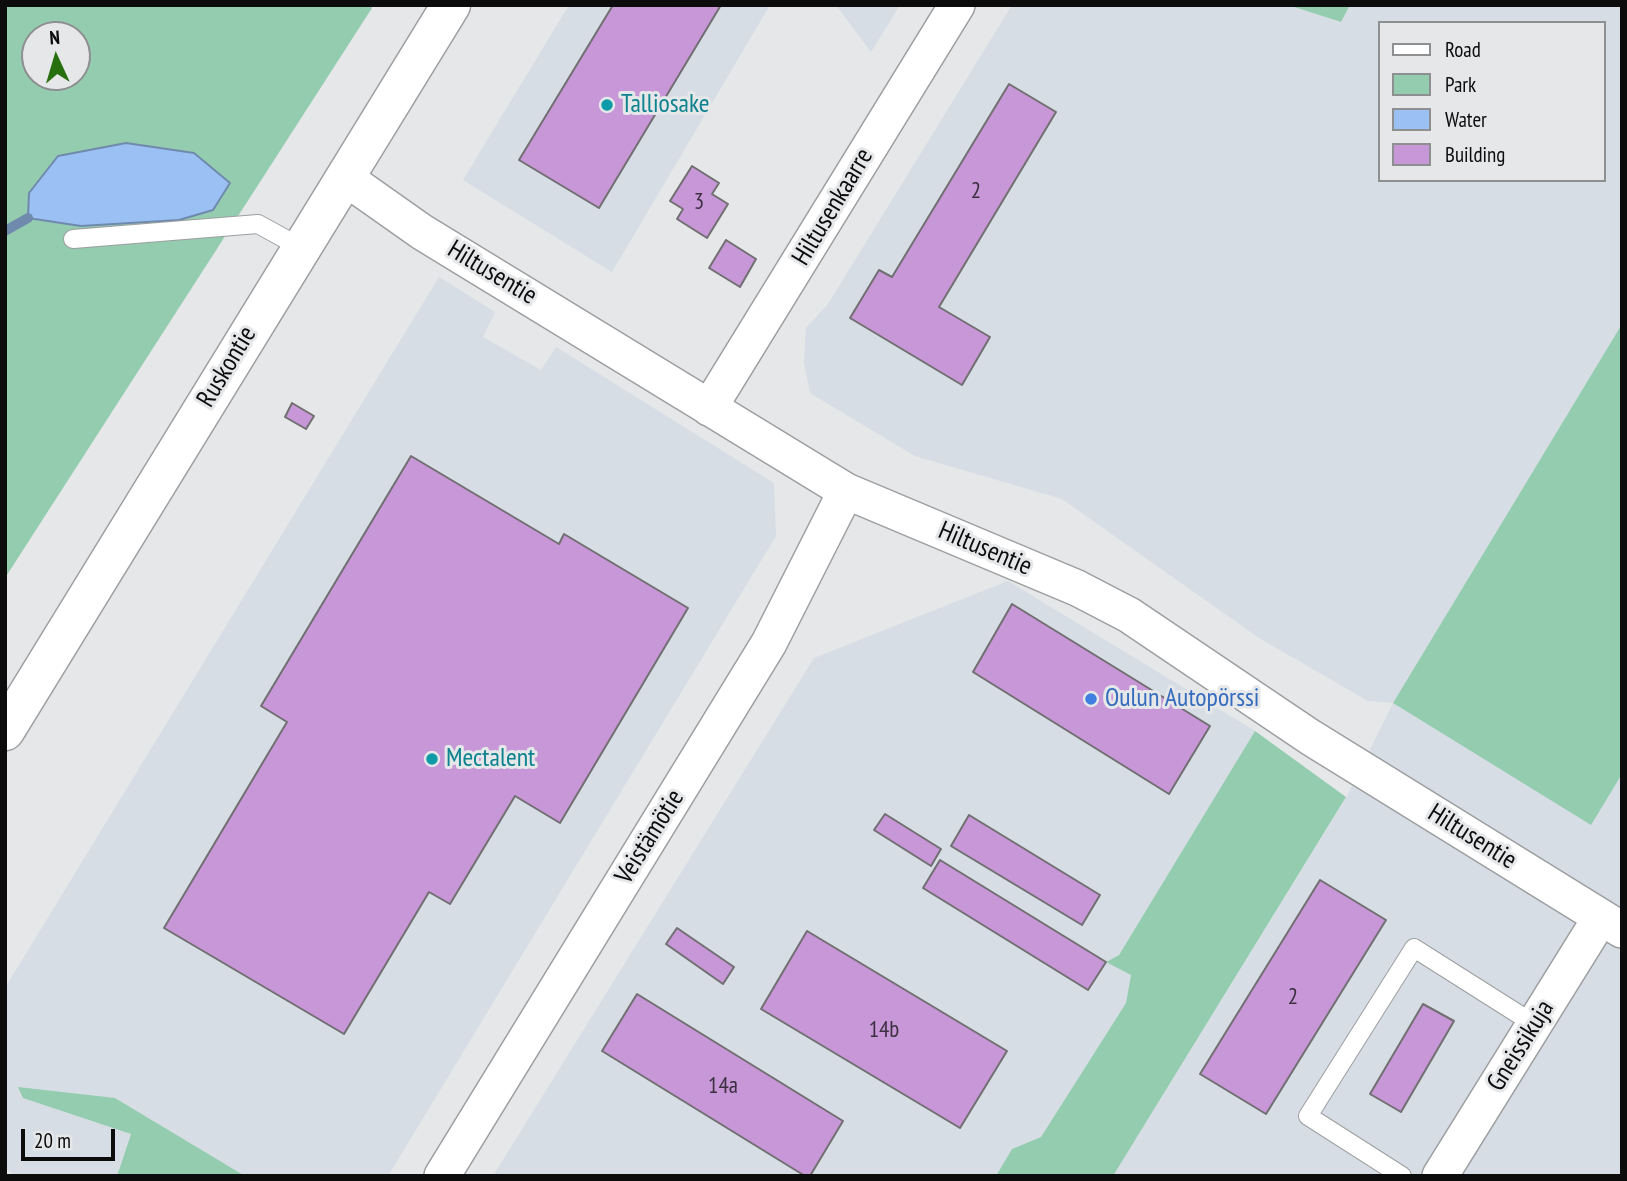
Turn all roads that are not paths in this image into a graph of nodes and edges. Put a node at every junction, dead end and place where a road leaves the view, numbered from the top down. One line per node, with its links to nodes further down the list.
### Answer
1 (451, 5): 3 (main road, Ruskontie)
2 (957, 5): 6 (street, Hiltusenkaarre)
3 (344, 177): 5 (main road, Ruskontie); 6 (street, Hiltusentie)
4 (73, 239): 5 (lane)
5 (300, 247): 8 (main road, Ruskontie)
6 (709, 408): 7 (street, Hiltusentie)
7 (846, 491): 9 (street, Hiltusentie); 11 (street, Veistämötie)
8 (5, 731)
9 (1611, 923): 10 (street, Gneissikuja)
10 (1534, 1024): 12 (lane); 13 (street, Gneissikuja)
11 (442, 1176)
12 (1402, 1176)
13 (1440, 1176)

